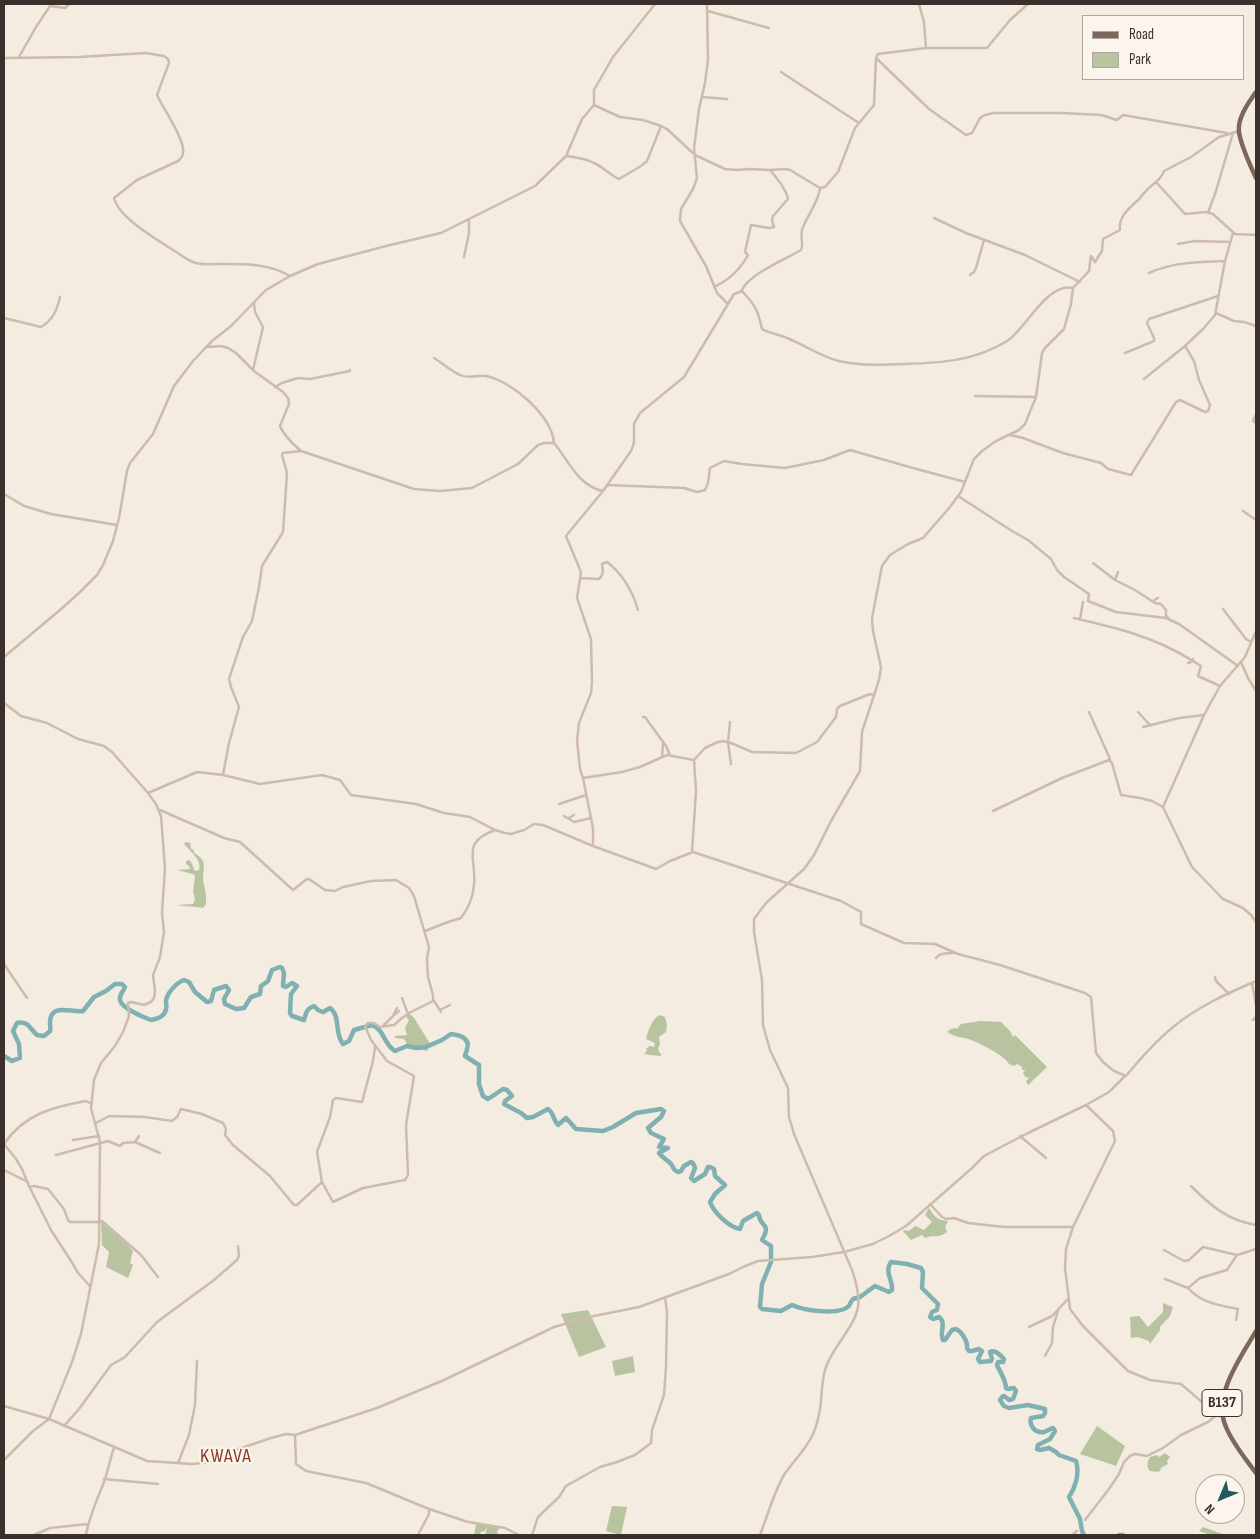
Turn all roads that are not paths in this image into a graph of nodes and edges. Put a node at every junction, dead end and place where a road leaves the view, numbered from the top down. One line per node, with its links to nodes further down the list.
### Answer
1 (69, 4): 9 (street)
2 (655, 4): 16 (street)
3 (707, 4): 6 (street)
4 (919, 4): 8 (street)
5 (1028, 4): 8 (street)
6 (708, 11): 7 (street); 14 (street)
7 (768, 28)
8 (926, 48): 11 (street)
9 (19, 57): 10 (street); 40 (street)
10 (4, 58)
11 (876, 58): 17 (street); 21 (street)
12 (781, 72): 17 (street)
13 (1256, 92): 19 (main road)
14 (702, 97): 15 (street); 22 (street)
15 (727, 99)
16 (594, 105): 18 (street); 23 (street)
17 (859, 124): 27 (street)
18 (661, 126): 22 (street); 23 (street)
19 (1239, 131): 20 (street); 25 (main road)
20 (1233, 133): 21 (street); 28 (street)
21 (1228, 134): 26 (street)
22 (695, 155): 24 (street); 42 (street)
23 (566, 156): 30 (street)
24 (770, 170): 27 (street); 42 (street)
25 (1256, 178)
26 (1156, 182): 28 (street); 41 (street)
27 (820, 188): 44 (street)
28 (1208, 213): 31 (street)
29 (934, 218): 33 (street)
30 (469, 220): 36 (street); 40 (street)
31 (1233, 233): 32 (street); 34 (street)
32 (1256, 235)
33 (984, 240): 39 (street); 41 (street)
34 (1230, 242): 35 (street); 37 (street)
35 (1178, 244)
36 (464, 258)
37 (1225, 262): 38 (street); 45 (street)
38 (1149, 273)
39 (970, 275)
40 (290, 276): 47 (street)
41 (1080, 282): 43 (street)
42 (714, 286): 48 (street)
43 (1073, 288): 44 (street); 61 (street)
44 (742, 291): 48 (street)
45 (1218, 296): 49 (street); 54 (street)
46 (60, 297): 50 (street)
47 (254, 303): 53 (street); 56 (street)
48 (728, 304): 68 (street)
49 (1216, 313): 51 (street); 52 (street)
50 (4, 318)
51 (1256, 326)
52 (1186, 346): 58 (street); 64 (street)
53 (206, 347): 56 (street); 74 (street)
54 (1125, 353)
55 (434, 358): 65 (street)
56 (253, 370): 59 (street)
57 (350, 370): 59 (street)
58 (1144, 378)
59 (275, 387): 66 (street)
60 (975, 396): 61 (street)
61 (1036, 398): 64 (street)
62 (1256, 414): 63 (street)
63 (1256, 424)
64 (1010, 434): 67 (street)
65 (554, 444): 66 (street); 69 (street)
66 (301, 451): 112 (street)
67 (965, 482): 68 (street); 71 (street)
68 (607, 485): 69 (street)
69 (603, 491): 77 (street)
70 (4, 494): 74 (street)
71 (958, 496): 86 (street); 96 (street)
72 (1244, 512): 73 (street)
73 (1256, 520)
74 (117, 525): 89 (street)
75 (1093, 563): 78 (street)
76 (1118, 572): 78 (street)
77 (580, 578): 83 (street); 113 (street)
78 (1115, 580): 80 (street)
79 (1158, 598): 80 (street)
80 (1153, 601): 86 (street)
81 (1083, 602): 85 (street)
82 (1223, 609): 88 (street)
83 (638, 610)
84 (1074, 618): 85 (street)
85 (1080, 619): 90 (street)
86 (1170, 620): 93 (street)
87 (1256, 631): 88 (street)
88 (1251, 642): 91 (street)
89 (4, 656)
90 (1193, 660): 92 (street); 94 (street)
91 (1242, 662): 93 (street); 95 (street)
92 (1188, 663)
93 (1238, 666): 94 (street)
94 (1220, 686): 100 (street)
95 (1256, 691)
96 (874, 695): 105 (street); 127 (street)
97 (4, 703): 114 (street)
98 (1089, 712): 110 (street)
99 (1138, 712): 102 (street)
100 (1204, 715): 104 (street); 117 (street)
101 (643, 717): 106 (street)
102 (1144, 718): 104 (street); 104 (street)
103 (730, 722): 105 (street)
104 (1149, 724)
105 (728, 742): 109 (street); 111 (street)
106 (663, 743): 107 (street); 108 (street)
107 (670, 755): 108 (street); 109 (street)
108 (662, 757): 113 (street)
109 (694, 760): 126 (street)
110 (1111, 761): 117 (street); 119 (street)
111 (731, 764)
112 (223, 775): 114 (street); 124 (street)
113 (583, 778): 115 (street)
114 (148, 794): 118 (street)
115 (586, 795): 116 (street); 123 (street)
116 (559, 804)
117 (1164, 807): 128 (street)
118 (160, 810): 129 (street); 149 (street)
119 (993, 811)
120 (574, 815): 122 (street)
121 (564, 816): 122 (street)
122 (569, 818): 123 (street)
123 (591, 818): 125 (street)
124 (495, 830): 125 (street); 129 (street)
125 (593, 846): 126 (street)
126 (692, 852): 127 (street)
127 (788, 883): 130 (street); 174 (street)
128 (1256, 922)
129 (425, 931): 139 (street)
130 (955, 953): 131 (street); 148 (street)
131 (936, 958)
132 (4, 964): 137 (street)
133 (1215, 977): 136 (street)
134 (1256, 981): 135 (street)
135 (1252, 983): 136 (street); 141 (street)
136 (1229, 994): 148 (street)
137 (27, 998)
138 (402, 998): 143 (street)
139 (433, 1000): 140 (street); 143 (street)
140 (450, 1005)
141 (1256, 1005)
142 (398, 1010): 146 (street)
143 (408, 1014): 146 (street)
144 (1256, 1017): 145 (street)
145 (1253, 1020)
146 (383, 1026): 147 (street)
147 (376, 1046): 164 (street); 164 (street)
148 (1126, 1076): 150 (street)
149 (92, 1104): 151 (street); 157 (street)
150 (1086, 1105): 154 (street); 170 (street)
151 (96, 1123): 152 (street); 164 (street)
152 (99, 1136): 155 (street); 158 (street)
153 (139, 1136): 156 (street)
154 (1020, 1136): 161 (street); 167 (street)
155 (73, 1140)
156 (135, 1142): 158 (street); 159 (street)
157 (4, 1144): 163 (street)
158 (100, 1144): 160 (street); 168 (street)
159 (160, 1153)
160 (56, 1155)
161 (1046, 1158)
162 (4, 1170): 163 (street)
163 (27, 1182): 166 (street)
164 (322, 1182)
165 (1191, 1186): 169 (street)
166 (29, 1187): 168 (street); 178 (street)
167 (930, 1204): 170 (street); 174 (street)
168 (99, 1222): 176 (street); 178 (street)
169 (1256, 1225)
170 (1072, 1228): 181 (street)
171 (238, 1246): 192 (street)
172 (1256, 1249): 175 (street)
173 (1164, 1250): 175 (street)
174 (844, 1252): 180 (street); 209 (street)
175 (1237, 1255): 179 (street)
176 (158, 1277)
177 (1165, 1279): 179 (street)
178 (90, 1286): 191 (street)
179 (1188, 1288): 183 (street)
180 (665, 1297): 193 (street); 208 (street)
181 (1068, 1299): 182 (street); 190 (street)
182 (1058, 1310): 184 (street); 186 (street)
183 (1236, 1320)
184 (1029, 1327)
185 (1256, 1331): 189 (main road, B137)
186 (1045, 1356)
187 (197, 1361): 196 (street)
188 (4, 1406): 191 (street)
189 (1222, 1411): 190 (street); 197 (main road, B137)
190 (1217, 1415): 201 (street)
191 (49, 1419): 192 (street); 195 (street)
192 (64, 1426): 194 (street)
193 (295, 1435): 196 (street); 200 (street)
194 (114, 1448): 196 (street); 198 (street)
195 (4, 1460)
196 (178, 1463)
197 (1256, 1473)
198 (104, 1480): 199 (street); 202 (street)
199 (158, 1484)
200 (429, 1509): 206 (street); 207 (street)
201 (1085, 1520)
202 (88, 1524): 204 (street); 205 (street)
203 (1077, 1531): 210 (street)
204 (34, 1535)
205 (86, 1535)
206 (418, 1535)
207 (518, 1535)
208 (532, 1535)
209 (760, 1535)
210 (1072, 1535)

